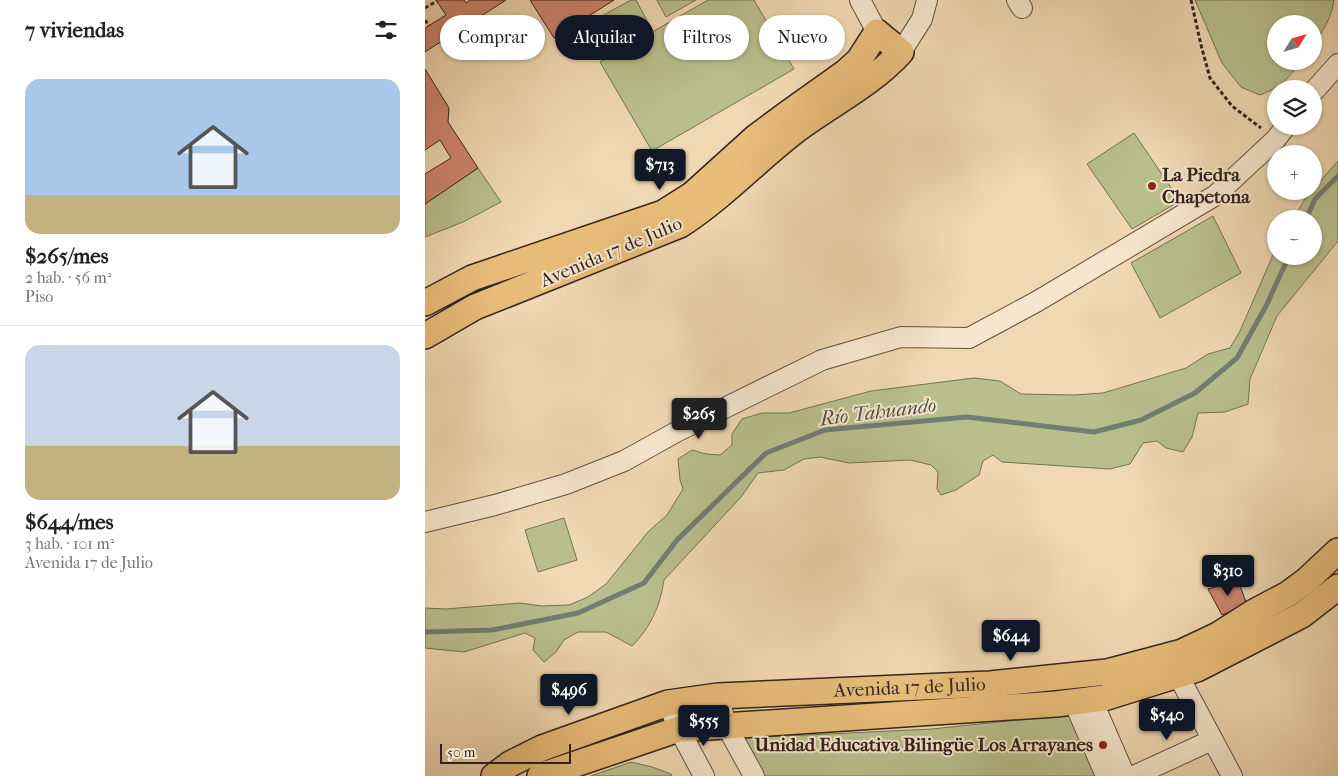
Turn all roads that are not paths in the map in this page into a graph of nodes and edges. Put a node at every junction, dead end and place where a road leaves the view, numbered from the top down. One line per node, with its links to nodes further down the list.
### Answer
1 (860, 0): 3 (street)
2 (927, 0): 4 (street, Avenida 17 de Julio)
3 (877, 32): 4 (main road); 8 (main road, Avenida 17 de Julio)
4 (901, 52): 9 (main road, Avenida 17 de Julio)
5 (1338, 64): 6 (street)
6 (1322, 82)
7 (1278, 135): 10 (street)
8 (425, 303)
9 (425, 336)
10 (425, 522)
11 (1338, 551): 14 (main road, Avenida 17 de Julio)
12 (1338, 587): 13 (main road, Avenida 17 de Julio)
13 (1178, 675): 15 (main road, Avenida 17 de Julio); 19 (street)
14 (719, 696): 16 (main road, Avenida 17 de Julio); 17 (street)
15 (1083, 701): 17 (main road, Avenida 17 de Julio); 24 (street); 25 (street)
16 (668, 703): 18 (street); 20 (main road, Avenida 17 de Julio)
17 (726, 725): 18 (main road, Avenida 17 de Julio); 23 (street)
18 (679, 729): 21 (main road, Avenida 17 de Julio); 22 (street)
19 (1213, 740): 25 (street); 26 (street)
20 (494, 776)
21 (540, 776)
22 (704, 776)
23 (753, 776)
24 (1106, 776)
25 (1131, 776)
26 (1232, 776)

